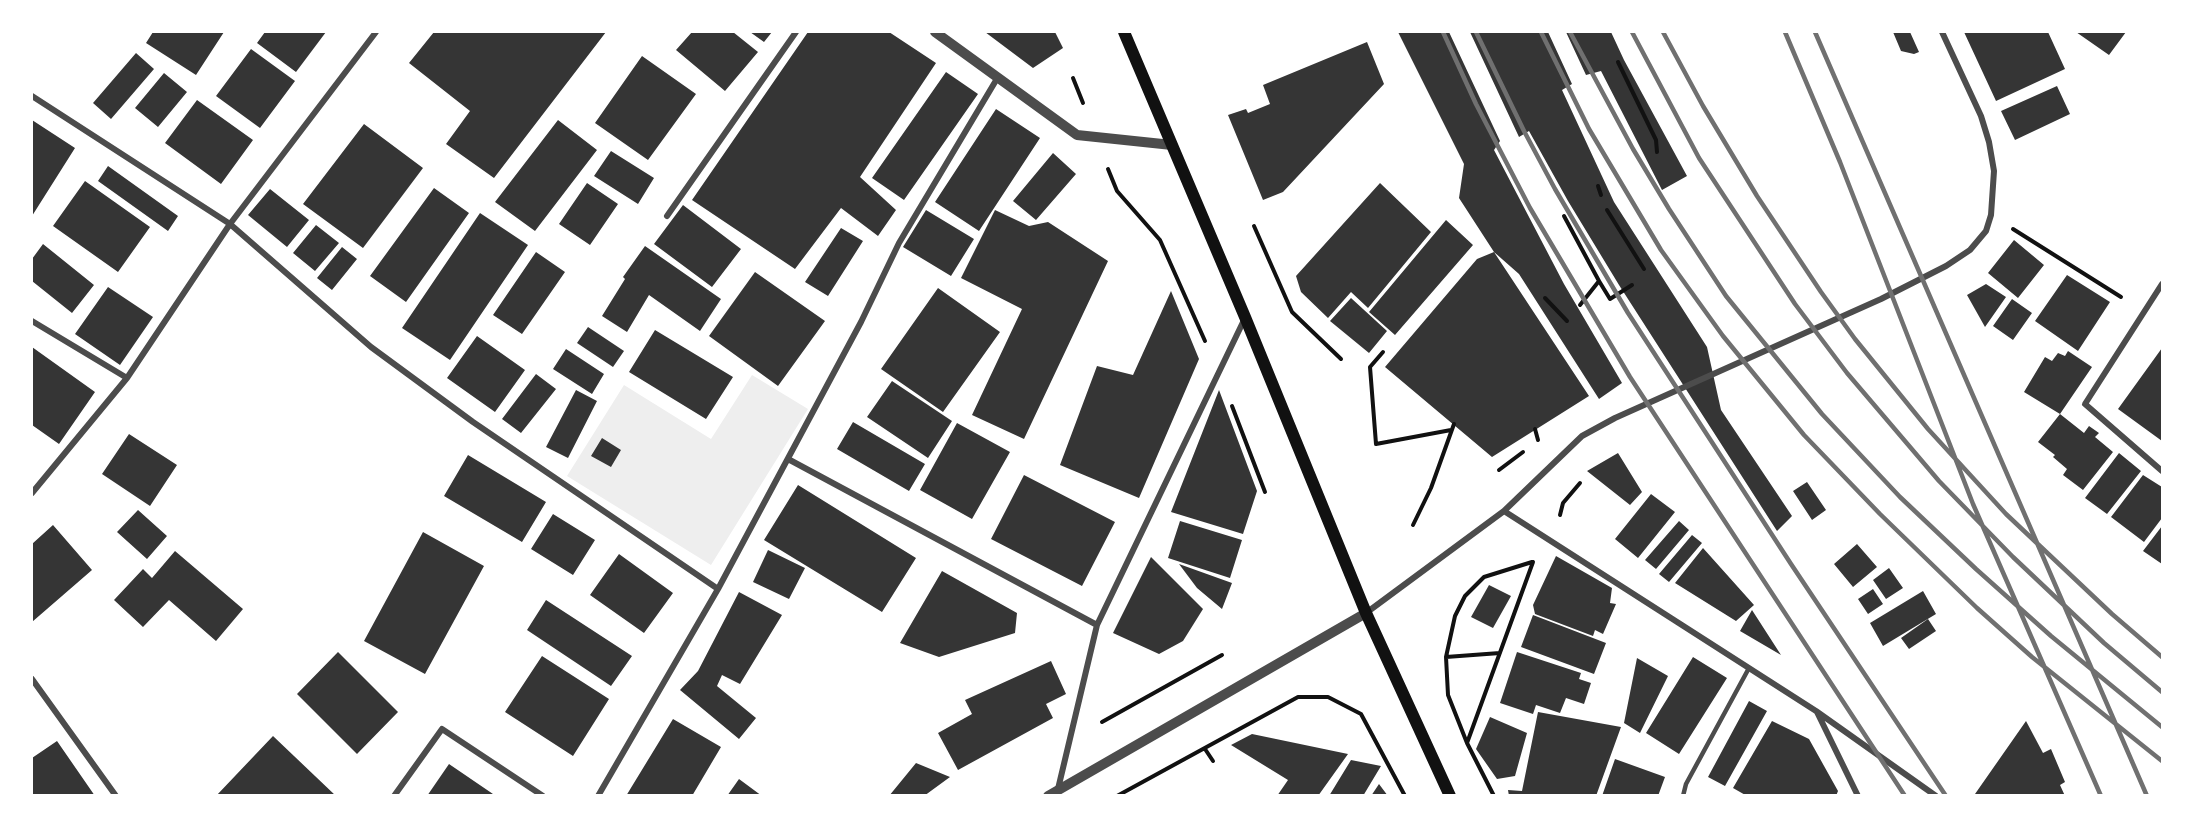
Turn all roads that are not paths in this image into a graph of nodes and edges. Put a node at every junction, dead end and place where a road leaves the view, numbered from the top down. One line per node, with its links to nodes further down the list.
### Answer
1 (376, 32): 10 (street)
2 (796, 32): 9 (street)
3 (935, 32): 6 (street)
4 (1124, 32): 8 (main road)
5 (1942, 32): 18 (street)
6 (998, 77): 8 (street); 15 (street)
7 (32, 96): 10 (street)
8 (1172, 145): 12 (main road)
9 (668, 216)
10 (230, 224): 14 (street); 19 (street)
11 (2163, 284): 16 (street)
12 (1245, 317): 20 (main road); 21 (street)
13 (32, 321): 14 (street)
14 (127, 378): 17 (street)
15 (788, 459): 19 (street); 21 (street)
16 (2163, 471)
17 (32, 494)
18 (1504, 511): 20 (street); 22 (street)
19 (718, 589): 30 (street)
20 (1366, 613): 25 (street); 26 (main road)
21 (1097, 625): 25 (street)
22 (1749, 668): 24 (street); 31 (lane)
23 (32, 679): 27 (street)
24 (1816, 711): 32 (street); 33 (street)
25 (1054, 794)
26 (1448, 794)
27 (116, 795)
28 (394, 795): 29 (street)
29 (543, 795)
30 (598, 795)
31 (1683, 795)
32 (1858, 795)
33 (1936, 795)

